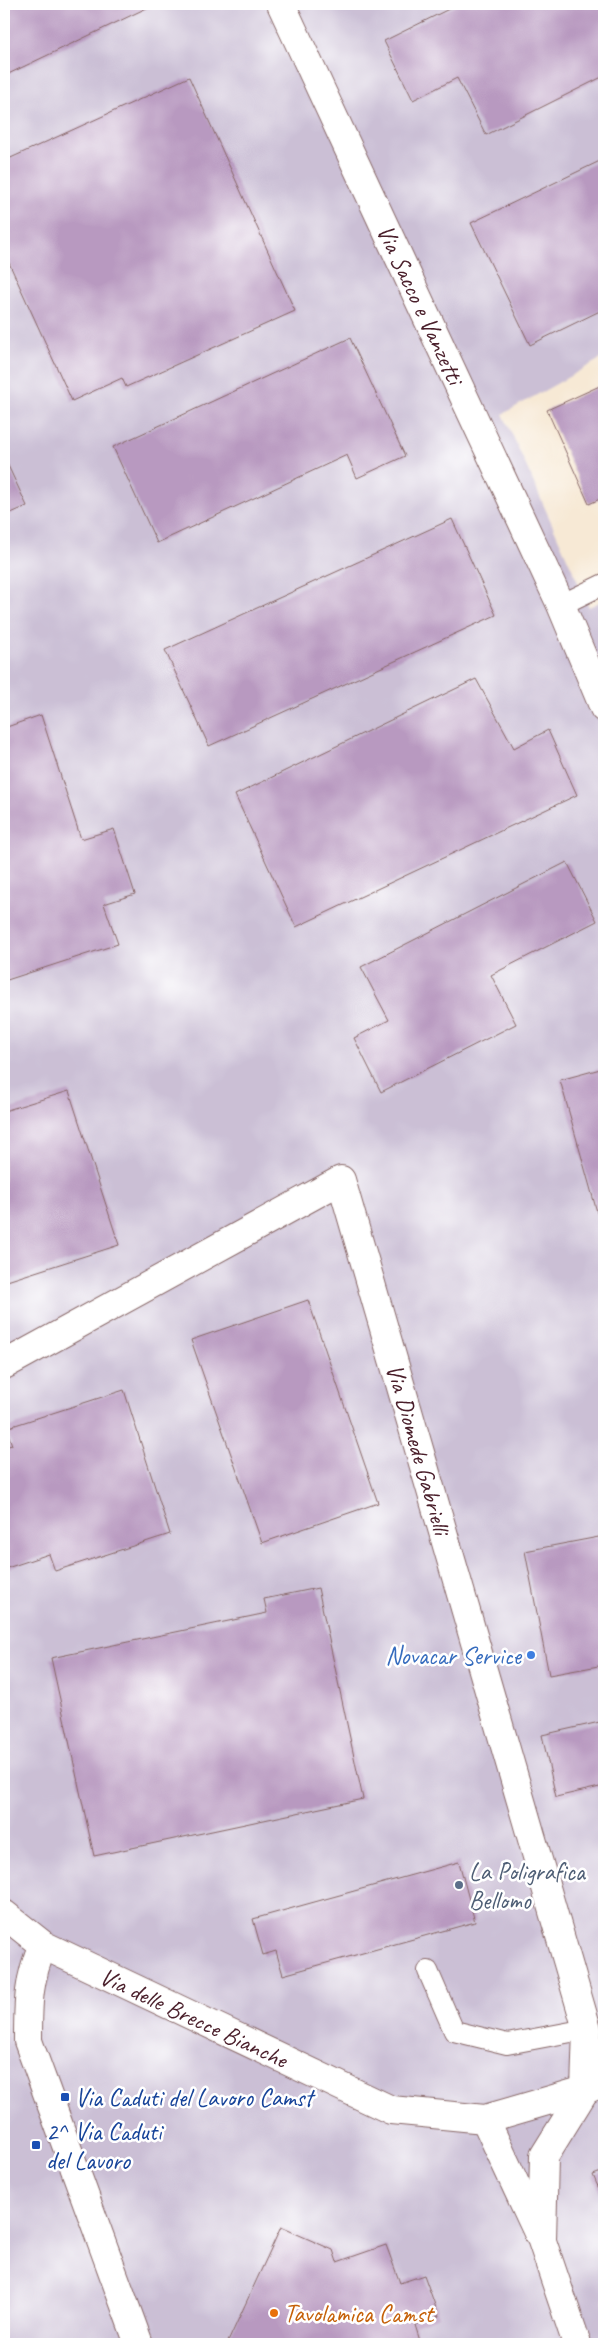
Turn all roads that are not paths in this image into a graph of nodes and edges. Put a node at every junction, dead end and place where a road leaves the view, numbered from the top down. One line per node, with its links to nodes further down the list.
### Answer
1 (280, 4): 3 (street, Via Sacco e Vanzetti)
2 (604, 584): 3 (lane)
3 (561, 605): 4 (street, Via Sacco e Vanzetti)
4 (604, 708)
5 (4, 1366): 9 (street, Via Diomede Gabrielli)
6 (4, 1914): 7 (street, Via delle Brecce Bianche)
7 (43, 1945): 11 (street, Via delle Brecce Bianche); 13 (street)
8 (428, 1971): 9 (lane)
9 (586, 2029): 10 (street, Via Diomede Gabrielli)
10 (594, 2086): 11 (street, Via delle Brecce Bianche); 12 (street)
11 (485, 2119): 12 (street)
12 (542, 2241): 14 (street)
13 (139, 2344)
14 (577, 2344)

